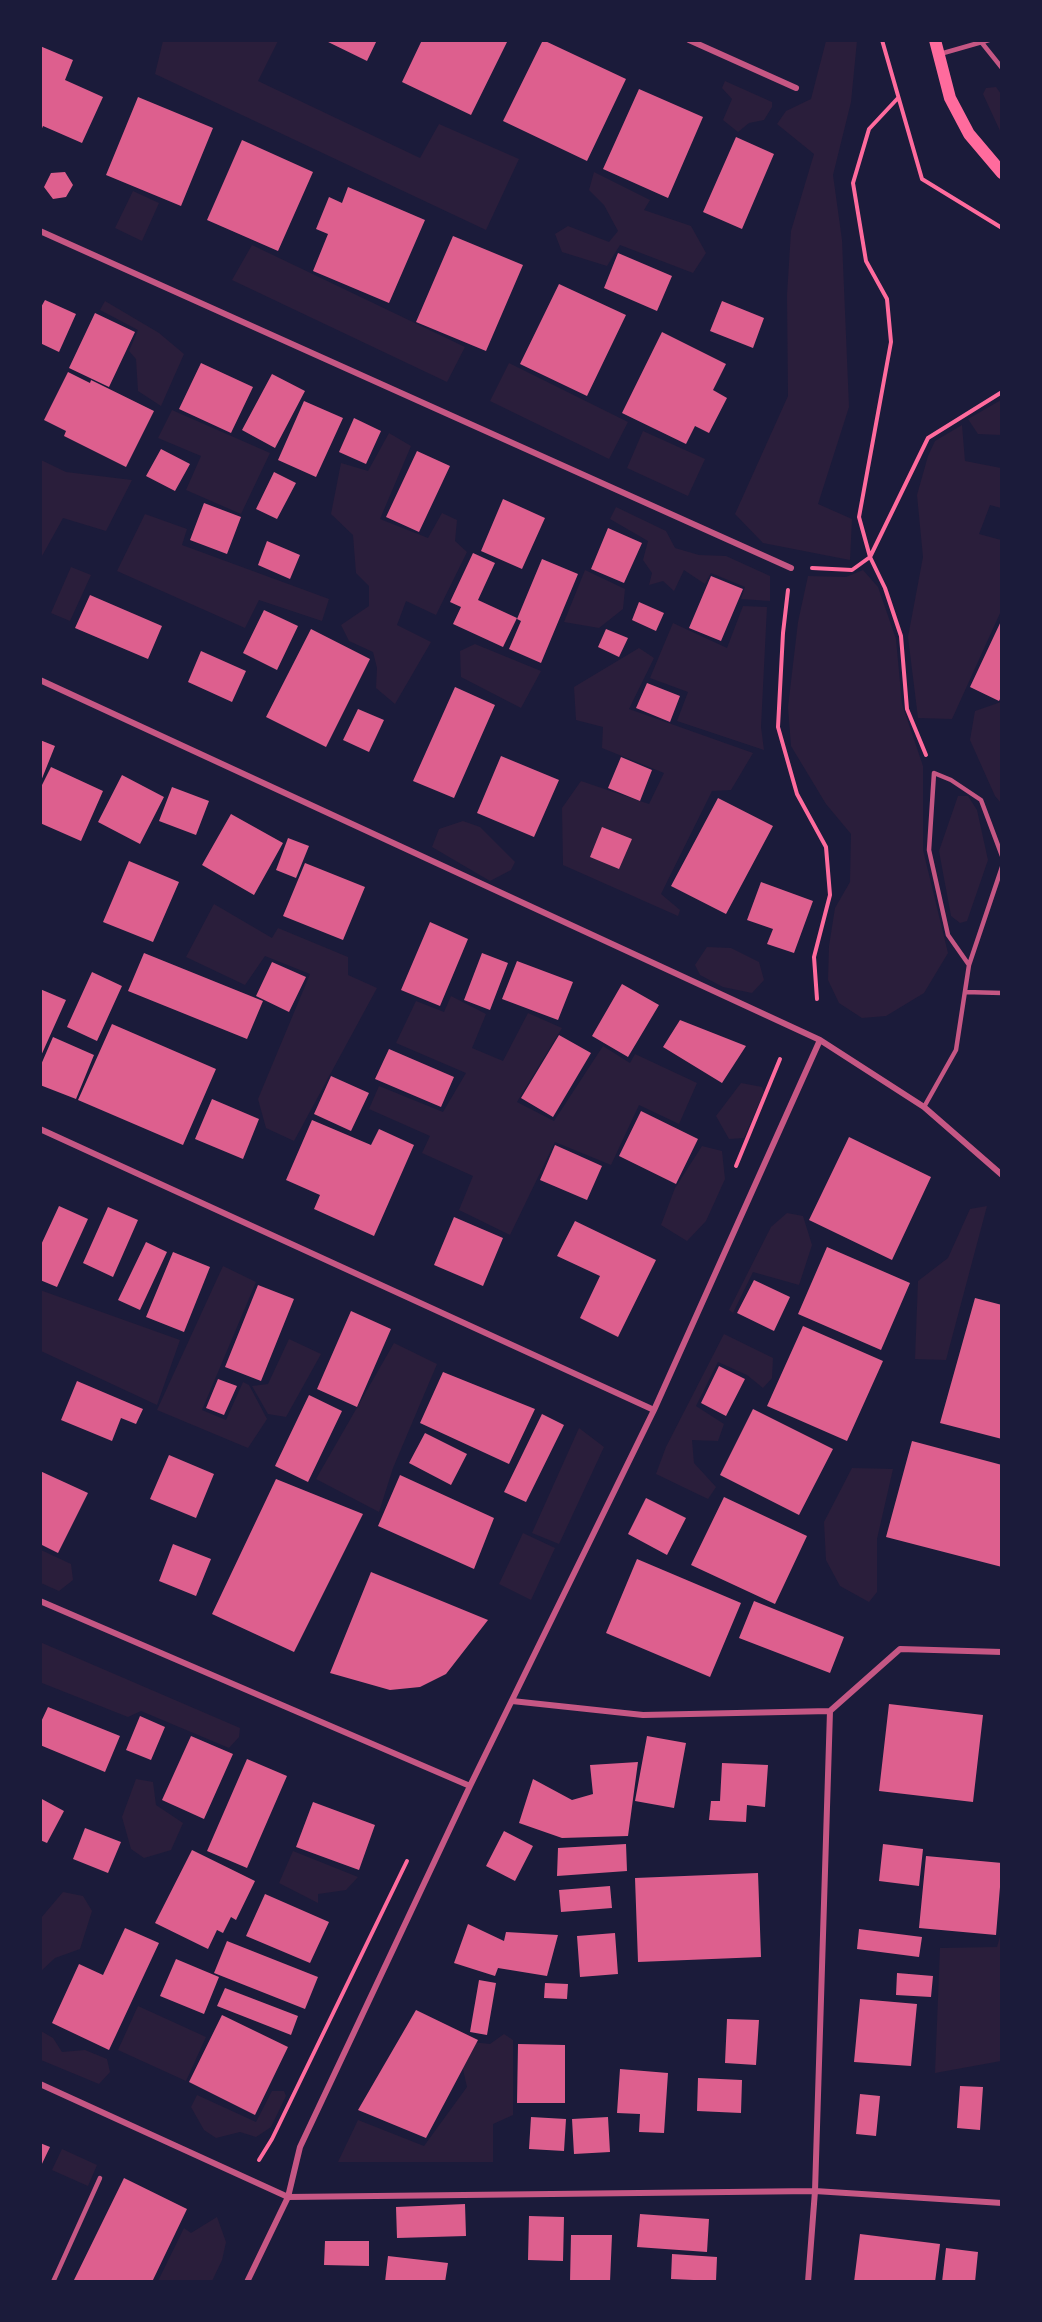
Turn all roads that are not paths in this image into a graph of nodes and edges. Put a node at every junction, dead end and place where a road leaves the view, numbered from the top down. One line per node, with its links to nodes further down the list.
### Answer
1 (689, 40): 7 (street)
2 (934, 40): 5 (main road)
3 (989, 40): 4 (lane)
4 (982, 42): 5 (lane); 6 (lane)
5 (937, 55): 8 (main road)
6 (1002, 68)
7 (796, 88)
8 (1002, 173)
9 (40, 231): 10 (street)
10 (791, 568)
11 (40, 680): 17 (street)
12 (1002, 856): 14 (lane)
13 (1002, 867): 14 (lane)
14 (969, 965): 15 (lane)
15 (965, 993): 16 (lane); 18 (lane)
16 (1002, 993)
17 (820, 1040): 18 (street); 21 (street)
18 (924, 1107): 20 (street)
19 (40, 1129): 21 (street)
20 (1002, 1175)
21 (654, 1410): 24 (street)
22 (40, 1601): 26 (street)
23 (1002, 1652): 25 (street)
24 (512, 1701): 25 (street); 26 (street)
25 (830, 1712): 29 (street)
26 (470, 1786): 30 (street)
27 (40, 2084): 30 (street)
28 (100, 2178): 32 (lane)
29 (815, 2191): 30 (street); 31 (street); 34 (street)
30 (288, 2197): 33 (street)
31 (1002, 2203)
32 (53, 2282)
33 (247, 2282)
34 (808, 2282)

